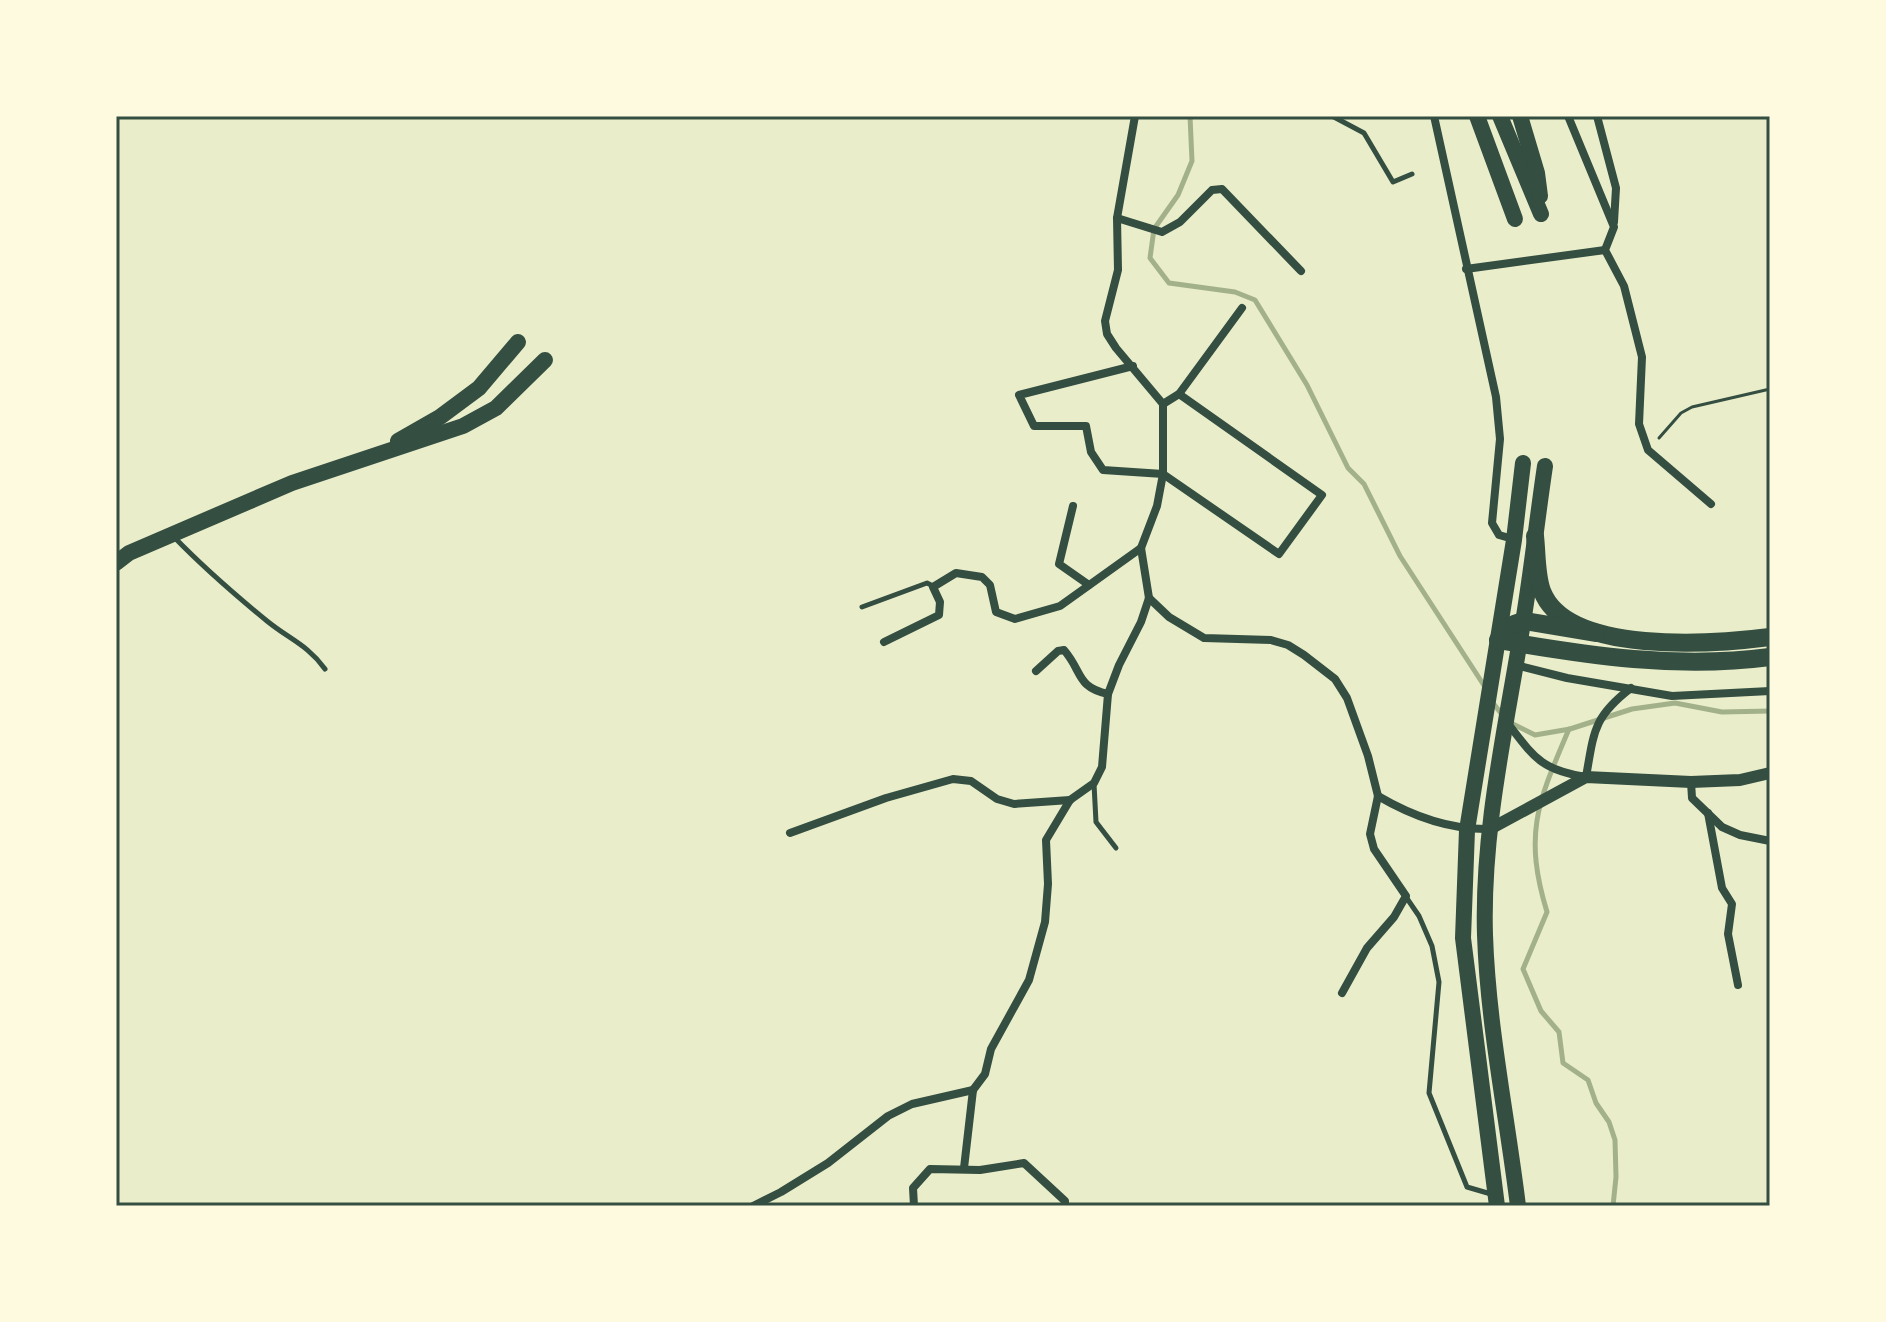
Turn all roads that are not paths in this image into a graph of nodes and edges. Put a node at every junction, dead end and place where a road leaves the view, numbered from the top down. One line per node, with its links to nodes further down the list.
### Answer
1 (1135, 116): 10 (street)
2 (1332, 116): 9 (lane)
3 (1434, 116): 13 (street)
4 (1477, 116): 8 (main road)
5 (1520, 116): 8 (main road)
6 (1568, 116): 11 (street)
7 (1597, 116): 11 (street)
8 (1501, 120)
9 (1412, 174)
10 (1117, 218): 14 (street); 18 (street)
11 (1614, 227): 12 (street)
12 (1605, 250): 13 (street); 27 (street)
13 (1466, 269): 31 (street)
14 (1301, 271)
15 (1242, 308): 20 (street)
16 (518, 342): 19 (main road)
17 (545, 360): 22 (main road)
18 (1133, 366): 21 (street); 26 (street)
19 (479, 388): 22 (main road); 23 (main road)
20 (1179, 394): 21 (street); 26 (street)
21 (1163, 404): 26 (street)
22 (496, 408): 23 (main road)
23 (357, 461): 29 (main road)
24 (1523, 463): 31 (main road)
25 (1545, 466): 30 (main road)
26 (1163, 474): 32 (street)
27 (1711, 504)
28 (1073, 506): 34 (street)
29 (172, 535): 33 (main road); 46 (lane)
30 (1535, 536): 38 (main road); 39 (highway)
31 (1514, 540): 41 (main road)
32 (1141, 548): 34 (street); 36 (street)
33 (116, 563)
34 (1089, 585): 35 (street)
35 (933, 587): 37 (lane); 42 (street)
36 (1149, 598): 50 (street); 56 (street)
37 (862, 607)
38 (1524, 621): 39 (highway); 41 (highway); 43 (main road)
39 (1597, 633): 40 (highway)
40 (1770, 637)
41 (1498, 640): 43 (highway); 60 (main road)
42 (884, 642)
43 (1520, 644): 44 (highway); 45 (main road)
44 (1770, 657)
45 (1516, 665): 48 (street); 51 (main road)
46 (325, 669)
47 (1036, 671): 50 (street)
48 (1631, 688): 49 (street); 53 (street)
49 (1770, 691)
50 (1108, 694): 55 (street)
51 (1506, 721): 53 (street); 59 (main road)
52 (1770, 773): 54 (street)
53 (1586, 777): 54 (street); 59 (street)
54 (1691, 782): 58 (street)
55 (1094, 783): 57 (street); 63 (lane)
56 (1378, 796): 60 (street); 64 (street)
57 (1070, 800): 61 (street); 67 (street)
58 (1708, 813): 62 (street); 65 (street)
59 (1490, 829): 60 (street); 73 (main road)
60 (1467, 830): 69 (main road)
61 (790, 833)
62 (1770, 841)
63 (1116, 848)
64 (1406, 896): 66 (street); 69 (lane)
65 (1738, 985)
66 (1342, 993)
67 (973, 1090): 68 (street); 70 (street)
68 (964, 1168): 71 (street); 72 (street)
69 (1497, 1201)
70 (753, 1206)
71 (914, 1206)
72 (1065, 1206)
73 (1518, 1206)

